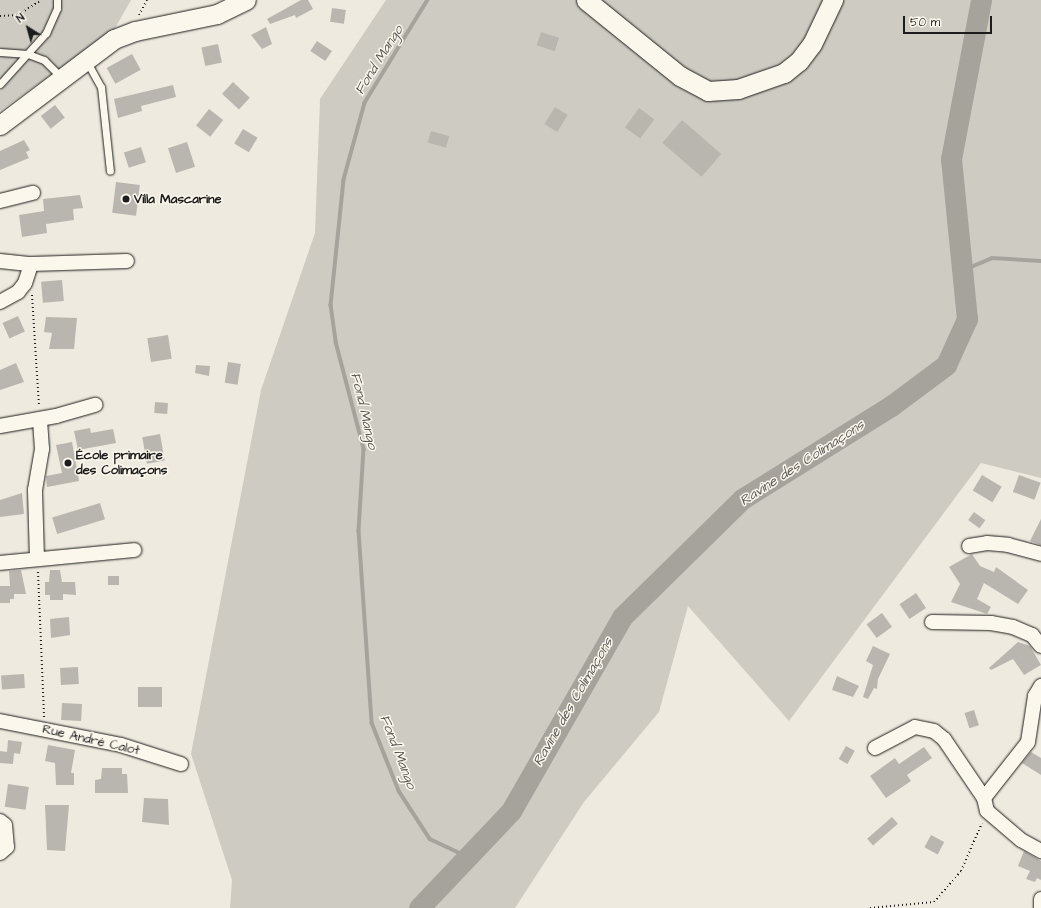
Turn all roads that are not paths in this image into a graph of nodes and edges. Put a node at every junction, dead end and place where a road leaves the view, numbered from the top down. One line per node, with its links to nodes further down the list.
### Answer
1 (57, 0): 6 (lane)
2 (246, 0): 7 (main road)
3 (586, 0): 4 (main road)
4 (833, 0)
5 (0, 52): 6 (lane)
6 (28, 54): 8 (lane); 9 (lane)
7 (85, 59): 8 (main road); 11 (lane)
8 (61, 77): 10 (main road)
9 (0, 84)
10 (0, 125)
11 (110, 171)
12 (33, 193): 13 (street)
13 (0, 201)
14 (0, 261): 16 (street)
15 (126, 261): 16 (street)
16 (31, 264): 17 (street)
17 (0, 302)
18 (95, 405): 19 (street)
19 (40, 419): 20 (street); 24 (street)
20 (0, 426)
21 (969, 546): 23 (street)
22 (134, 550): 24 (street)
23 (1041, 554)
24 (37, 559): 25 (street)
25 (0, 563)
26 (932, 622): 27 (street)
27 (1041, 646)
28 (1041, 686): 32 (street)
29 (0, 721): 31 (street, Rue André Calot)
30 (875, 748): 32 (street)
31 (181, 764)
32 (985, 804): 34 (street)
33 (0, 821): 35 (street)
34 (1041, 851)
35 (0, 853)
36 (1041, 899): 37 (street)
37 (1041, 908)

